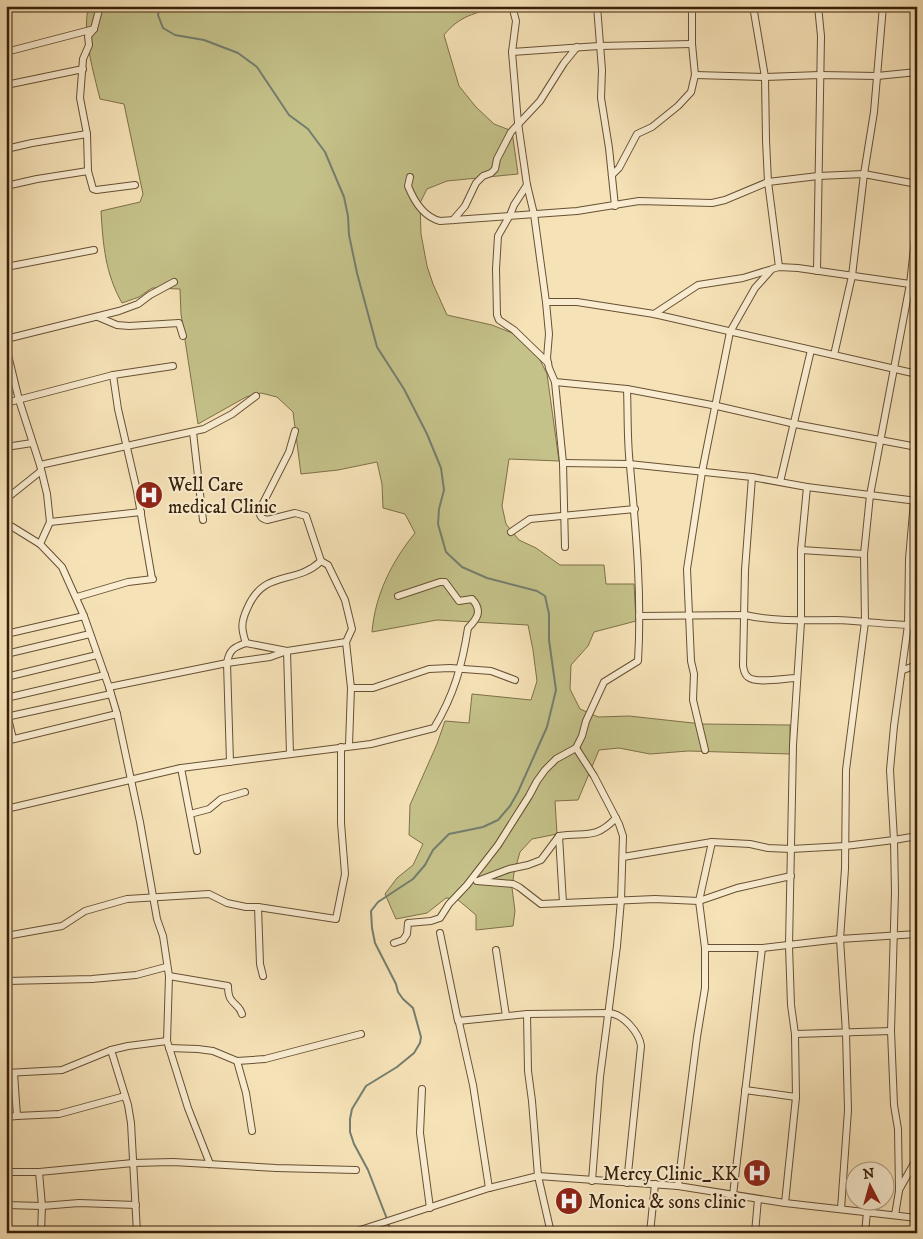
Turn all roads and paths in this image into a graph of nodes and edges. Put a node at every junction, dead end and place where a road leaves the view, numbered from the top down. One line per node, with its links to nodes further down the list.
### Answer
1 (100, 6): 8 (street)
2 (512, 6): 13 (street)
3 (597, 6): 10 (street)
4 (692, 6): 9 (street)
5 (753, 6): 19 (street)
6 (818, 6): 17 (street)
7 (882, 6): 18 (street)
8 (94, 29): 12 (street); 14 (street)
9 (692, 44): 10 (street); 16 (street)
10 (599, 46): 11 (street); 26 (street)
11 (577, 47): 13 (street); 21 (street)
12 (6, 52)
13 (512, 52): 21 (street)
14 (83, 69): 20 (street); 22 (street)
15 (917, 72): 18 (street)
16 (695, 75): 19 (street); 26 (street)
17 (820, 75): 18 (street); 19 (street); 27 (street)
18 (877, 76): 25 (street)
19 (765, 77): 29 (street)
20 (6, 85)
21 (518, 124): 32 (street); 37 (street)
22 (86, 134): 23 (street); 24 (street)
23 (6, 149)
24 (88, 171): 31 (street); 33 (street)
25 (864, 174): 27 (street); 30 (street); 43 (street)
26 (612, 175): 34 (street)
27 (818, 176): 29 (street); 42 (street)
28 (410, 177): 37 (street)
29 (768, 182): 34 (street); 41 (street)
30 (917, 184)
31 (135, 185)
32 (527, 185): 35 (street); 36 (street)
33 (6, 186)
34 (614, 206): 35 (street)
35 (534, 214): 36 (street); 46 (street)
36 (510, 215): 37 (street); 55 (street)
37 (453, 220)
38 (917, 221): 45 (street)
39 (94, 250): 40 (street)
40 (6, 268)
41 (775, 268): 42 (street); 47 (street); 49 (street)
42 (817, 271): 43 (street)
43 (852, 276): 45 (street); 54 (street)
44 (174, 282): 48 (street)
45 (914, 285): 57 (street)
46 (546, 302): 47 (street); 55 (street)
47 (654, 314): 49 (street)
48 (96, 317): 50 (street); 51 (street)
49 (730, 332): 53 (street); 65 (street)
50 (183, 336)
51 (6, 339)
52 (6, 346): 63 (street)
53 (810, 350): 54 (street); 66 (street)
54 (834, 355): 57 (street)
55 (548, 362): 60 (street)
56 (174, 366): 59 (street)
57 (894, 369): 58 (street); 69 (street)
58 (917, 374)
59 (113, 375): 63 (street); 71 (street)
60 (555, 382): 61 (street); 74 (street)
61 (627, 389): 65 (street); 75 (street)
62 (256, 396): 68 (street)
63 (19, 400): 64 (street); 70 (street)
64 (6, 403)
65 (716, 406): 66 (street); 77 (street)
66 (795, 424): 69 (street); 79 (street)
67 (295, 431): 95 (street)
68 (193, 432): 71 (street); 87 (street)
69 (879, 440): 73 (street); 81 (street)
70 (32, 443): 72 (street); 76 (street)
71 (128, 445): 76 (street); 85 (street)
72 (6, 447)
73 (917, 447)
74 (563, 464): 75 (street); 86 (street)
75 (629, 464): 77 (street); 84 (street)
76 (40, 468): 82 (street); 88 (street)
77 (702, 472): 78 (street); 101 (street)
78 (752, 477): 79 (street); 98 (street)
79 (780, 482): 80 (street)
80 (807, 487): 81 (street); 93 (street)
81 (870, 495): 83 (street); 94 (street)
82 (6, 499)
83 (915, 501): 104 (street)
84 (635, 509): 86 (street); 100 (street)
85 (141, 512): 88 (street); 97 (street)
86 (565, 516): 90 (street); 92 (street)
87 (203, 520)
88 (50, 522): 91 (street)
89 (6, 523): 91 (street)
90 (511, 532)
91 (40, 544): 97 (street)
92 (565, 547)
93 (801, 550): 94 (street); 102 (street)
94 (864, 554): 103 (street)
95 (321, 561): 108 (street); 109 (street)
96 (398, 596): 115 (street)
97 (77, 597): 99 (street)
98 (745, 615): 101 (street); 102 (street); 119 (street)
99 (84, 616): 106 (street); 107 (street)
100 (640, 616): 101 (street); 129 (street)
101 (688, 616): 130 (street)
102 (801, 622): 103 (street); 119 (street)
103 (865, 622): 104 (street); 143 (street)
104 (908, 625): 105 (street); 116 (street)
105 (917, 625)
106 (6, 634)
107 (90, 634): 111 (street); 112 (street)
108 (346, 642): 110 (street); 121 (street)
109 (246, 643): 110 (street); 113 (street)
110 (287, 651): 113 (street); 131 (street)
111 (6, 654)
112 (97, 654): 117 (street); 118 (street)
113 (226, 663): 122 (street); 132 (street)
114 (917, 665): 116 (street)
115 (460, 667): 120 (street); 121 (street); 127 (street)
116 (903, 670): 141 (street)
117 (105, 675): 122 (street); 123 (street)
118 (6, 677)
119 (797, 678): 144 (street)
120 (515, 680)
121 (351, 688): 127 (street)
122 (110, 690): 124 (street); 125 (street)
123 (6, 698)
124 (116, 714): 126 (street); 134 (street)
125 (7, 715): 126 (street)
126 (10, 740)
127 (349, 746): 128 (street)
128 (341, 747): 131 (street); 154 (street)
129 (576, 748): 138 (street); 149 (street)
130 (705, 750)
131 (290, 754): 132 (street)
132 (230, 762): 133 (street)
133 (181, 768): 134 (street); 137 (street)
134 (131, 780): 136 (street); 150 (street)
135 (245, 792): 137 (street)
136 (6, 808)
137 (190, 814): 145 (street)
138 (616, 818): 139 (street); 146 (street)
139 (559, 836): 148 (street); 153 (street)
140 (917, 836): 141 (street)
141 (894, 840): 143 (street); 158 (street)
142 (712, 842): 144 (street); 146 (street); 152 (street)
143 (845, 846): 144 (street); 159 (street)
144 (791, 849): 147 (street)
145 (197, 851)
146 (623, 857): 151 (street)
147 (791, 876): 152 (street); 161 (street)
148 (477, 881): 149 (street); 153 (street)
149 (467, 885): 160 (street)
150 (153, 897): 154 (street); 157 (street); 165 (street)
151 (621, 900): 152 (street); 153 (street); 170 (street)
152 (700, 901): 162 (street)
153 (563, 903)
154 (258, 907): 167 (street)
155 (440, 934): 174 (street)
156 (917, 934): 158 (street)
157 (6, 936)
158 (894, 936): 159 (street); 175 (street)
159 (840, 940): 161 (street); 176 (street)
160 (394, 942)
161 (789, 946): 163 (street); 178 (street)
162 (705, 948): 163 (street); 201 (street)
163 (762, 948): 185 (street)
164 (496, 950): 173 (street)
165 (166, 968): 166 (street); 168 (street)
166 (169, 976): 171 (street); 179 (street)
167 (263, 976)
168 (6, 981)
169 (454, 989): 174 (street)
170 (610, 1012): 172 (street); 198 (street); 199 (street)
171 (242, 1014)
172 (527, 1014): 173 (street); 197 (street)
173 (506, 1016): 174 (street)
174 (458, 1021): 202 (street)
175 (891, 1031): 176 (street); 203 (street)
176 (846, 1033): 178 (street); 211 (street)
177 (361, 1034): 181 (street)
178 (795, 1034): 187 (street)
179 (168, 1045): 180 (street); 181 (street); 193 (street)
180 (111, 1050): 183 (street); 186 (street)
181 (236, 1061): 190 (street)
182 (6, 1073): 183 (street)
183 (14, 1073): 188 (street)
184 (422, 1089): 210 (street)
185 (745, 1090): 187 (street); 204 (street)
186 (126, 1096): 188 (street); 192 (street)
187 (796, 1097): 206 (street)
188 (18, 1116): 189 (street)
189 (6, 1117)
190 (252, 1131)
191 (917, 1158): 203 (street)
192 (133, 1163): 193 (street); 196 (street); 208 (street)
193 (210, 1164): 194 (street)
194 (356, 1170)
195 (6, 1172): 196 (street)
196 (39, 1172): 209 (street)
197 (538, 1176): 198 (street); 202 (street); 219 (street)
198 (592, 1181): 199 (street)
199 (627, 1184): 200 (street)
200 (655, 1184): 201 (street); 220 (street)
201 (678, 1186): 204 (street)
202 (489, 1188): 210 (street)
203 (899, 1191): 214 (street)
204 (733, 1195): 205 (street)
205 (758, 1199): 206 (street); 221 (street)
206 (785, 1203): 211 (street)
207 (6, 1205): 209 (street)
208 (136, 1205): 209 (street); 217 (street)
209 (42, 1206): 216 (street)
210 (430, 1208): 218 (street)
211 (841, 1209): 212 (street)
212 (846, 1210)
213 (867, 1212): 214 (street); 222 (street)
214 (895, 1215): 215 (street)
215 (917, 1218)
216 (41, 1233)
217 (137, 1233)
218 (351, 1233)
219 (550, 1233)
220 (650, 1233)
221 (755, 1233)
222 (865, 1233)

